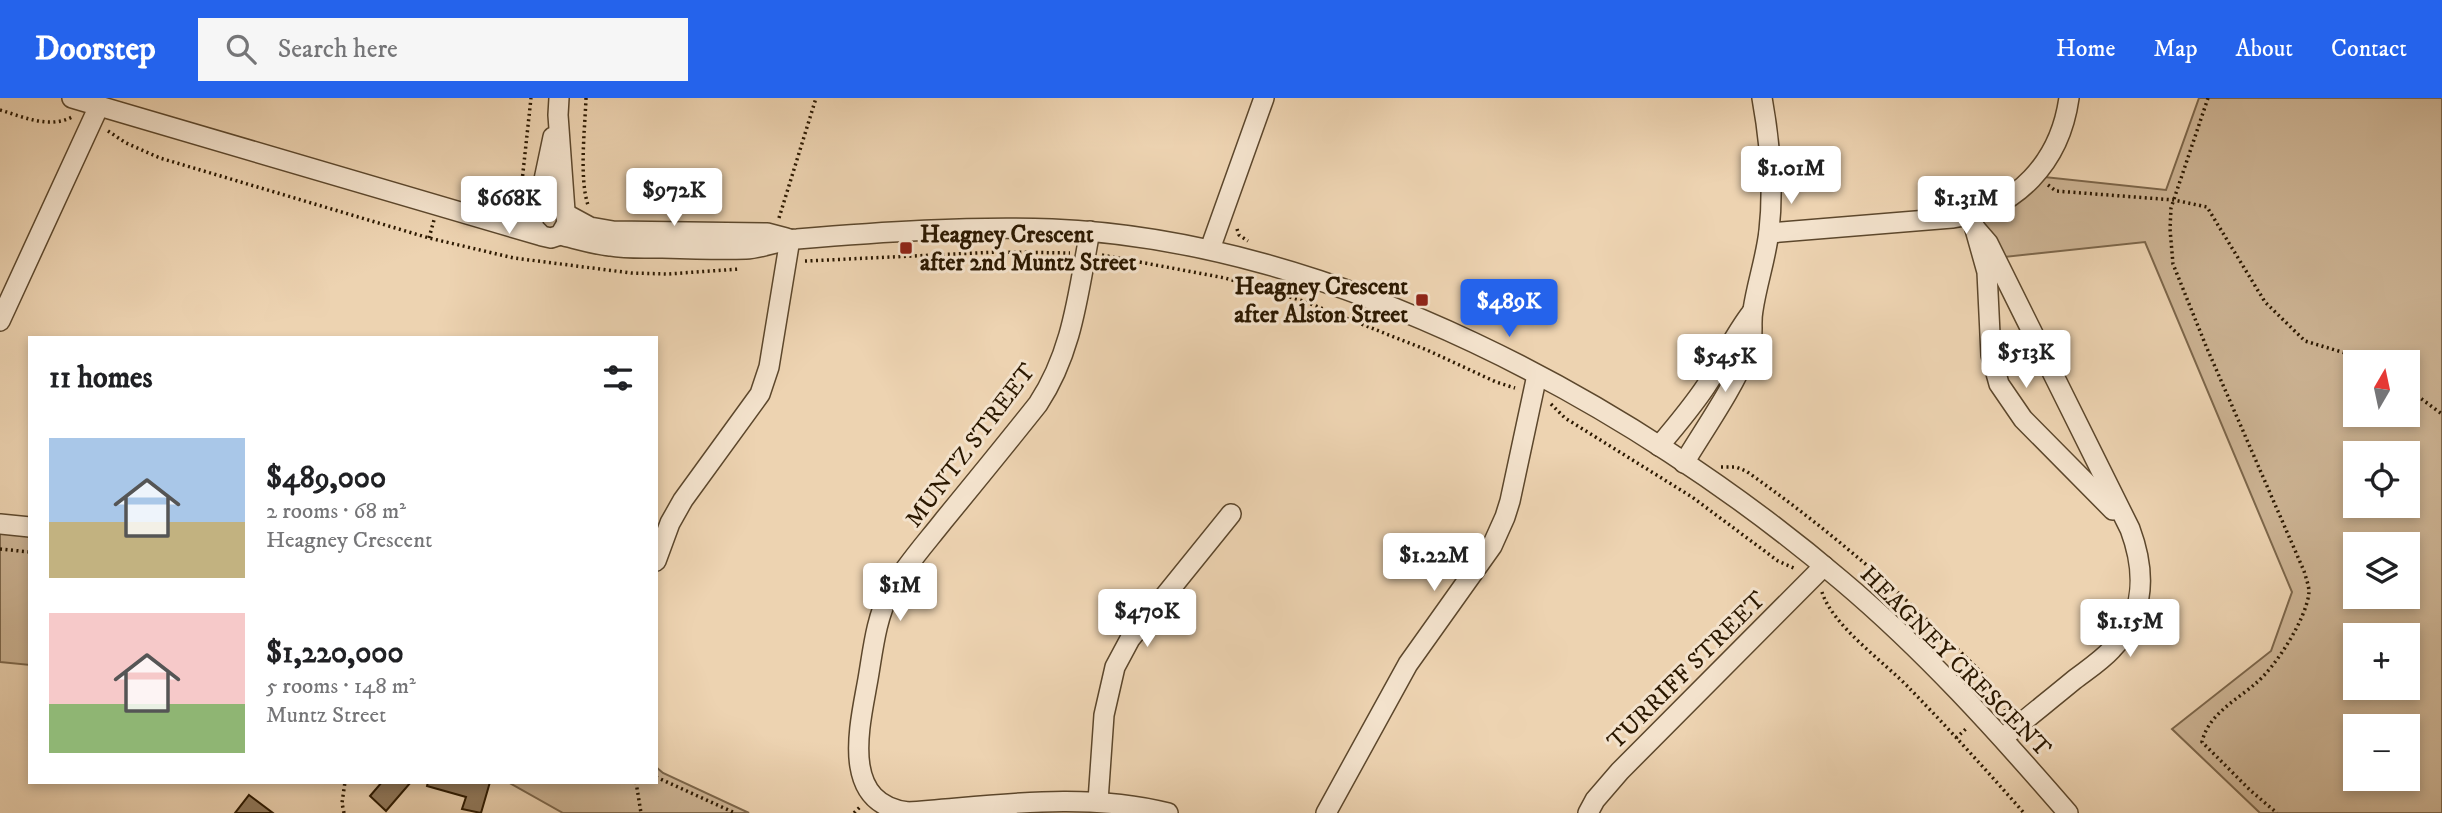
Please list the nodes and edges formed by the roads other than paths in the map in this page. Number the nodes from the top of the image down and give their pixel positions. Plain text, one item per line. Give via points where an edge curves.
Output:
1 (72, 98) edge
2 (1264, 98) edge
3 (1762, 98) edge
4 (2069, 98) edge
5 (99, 106) junction
6 (558, 106) edge
7 (537, 208) junction
8 (566, 213) junction
9 (471, 215) junction
10 (1973, 222) junction
11 (1090, 231) junction
12 (1769, 233) junction
13 (551, 235) junction
14 (612, 239) junction
15 (790, 239) junction
16 (1210, 249) junction
17 (1752, 312) junction
18 (0, 321) edge
19 (1537, 375) junction
20 (1659, 446) junction
21 (1684, 463) junction
22 (1231, 514) dead end
23 (0, 524) edge
24 (28, 527) edge
25 (2130, 529) junction
26 (658, 556) edge
27 (1824, 566) junction
28 (2010, 733) junction
29 (1098, 801) junction
30 (1168, 813) edge
31 (1326, 813) edge
32 (1588, 813) edge
33 (2068, 813) edge

1 - 5 street, HEAGNEY CRESCENT
2 - 16 street
3 - 12 street via 1772,185
4 - 10 street via 2061,131 2035,176
5 - 9 street, HEAGNEY CRESCENT
5 - 18 street
6 - 7 street
6 - 8 street
7 - 8 street via 555,204
7 - 9 street, HEAGNEY CRESCENT via 522,216
7 - 13 street via 533,227
8 - 13 street via 567,223
8 - 14 street, HEAGNEY CRESCENT
9 - 13 street, HEAGNEY CRESCENT
10 - 12 street
10 - 25 street via 1988,243
10 - 25 street via 1987,272 1991,355 1999,384 2023,419
11 - 15 street, HEAGNEY CRESCENT via 1005,228
11 - 16 street, HEAGNEY CRESCENT
11 - 29 street, MUNTZ STREET via 1065,351 1054,379 907,567 884,607 857,744 867,787 881,802 898,810
12 - 17 street
13 - 14 street, HEAGNEY CRESCENT
14 - 15 street, HEAGNEY CRESCENT via 713,242 749,249
15 - 26 street via 769,367 760,394 684,500
16 - 19 street, HEAGNEY CRESCENT via 1361,295
17 - 20 street via 1687,414
17 - 21 street via 1754,332 1748,352
19 - 20 street, HEAGNEY CRESCENT
19 - 31 street via 1510,501 1492,546 1408,664
20 - 21 street, HEAGNEY CRESCENT
21 - 27 street, HEAGNEY CRESCENT
22 - 29 street via 1130,639 1115,667 1104,715
23 - 24 street
25 - 28 street via 2139,553 2141,579 2127,629 2112,649
27 - 28 street, HEAGNEY CRESCENT
27 - 32 street, TURRIFF STREET via 1620,771
28 - 33 street, HEAGNEY CRESCENT
29 - 30 street, MUNTZ STREET

